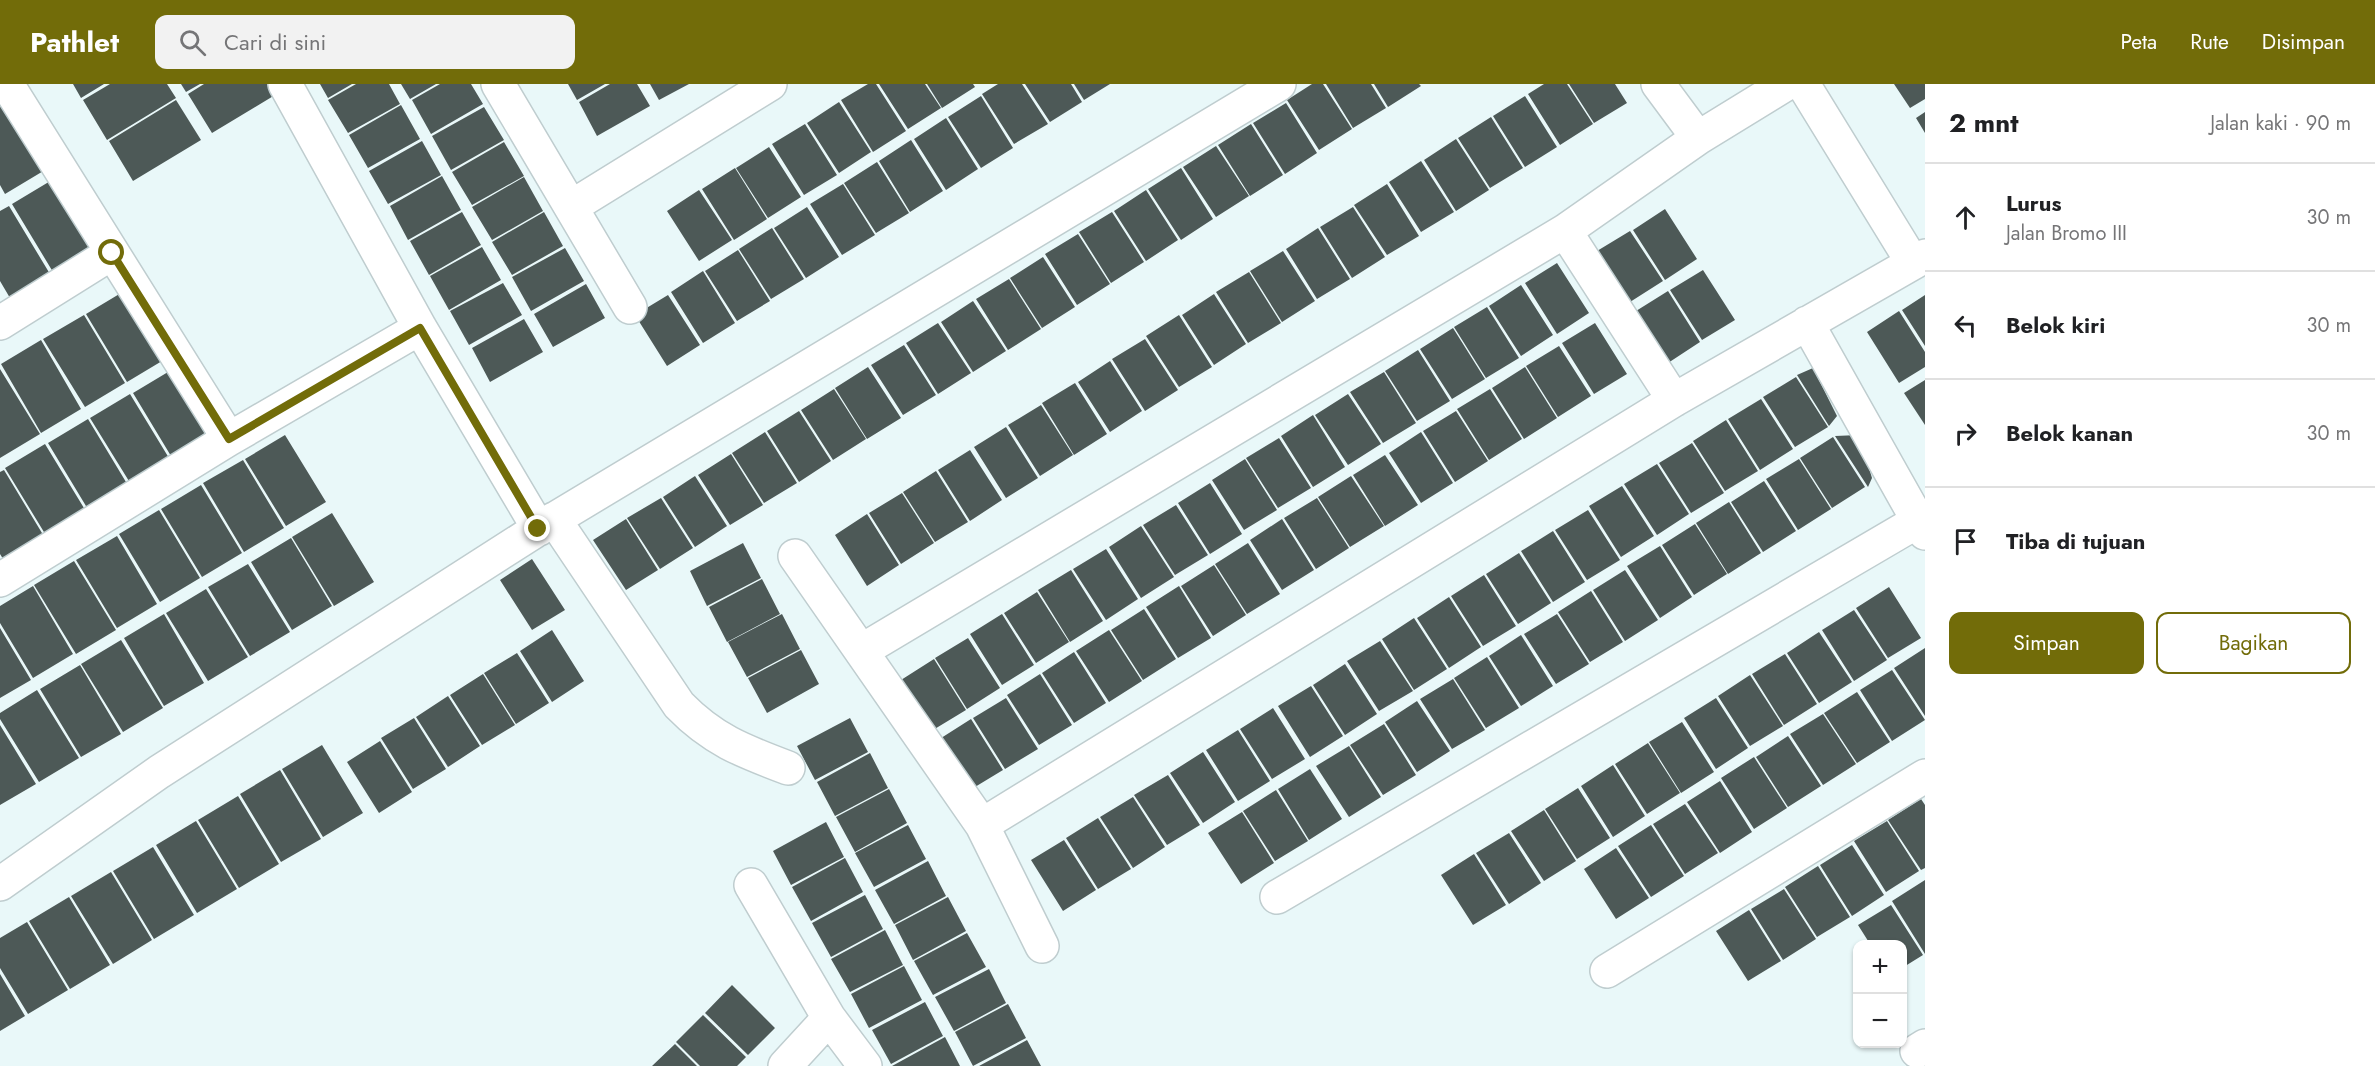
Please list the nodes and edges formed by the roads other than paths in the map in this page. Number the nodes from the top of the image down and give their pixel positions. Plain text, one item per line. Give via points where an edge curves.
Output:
1 (7, 84) edge
2 (285, 84) edge
3 (498, 84) edge
4 (769, 84) edge
5 (1279, 84) edge
6 (1658, 84) edge
7 (1786, 84) edge
8 (1803, 84) edge
9 (1698, 138) junction
10 (571, 207) junction
11 (1564, 231) junction
12 (112, 253) junction
13 (1919, 260) edge
14 (630, 308) dead end
15 (0, 323) edge
16 (1807, 323) junction
17 (420, 328) junction
18 (1674, 400) junction
19 (229, 439) junction
20 (546, 524) junction
21 (1922, 524) edge
22 (795, 556) dead end
23 (0, 580) edge
24 (862, 650) junction
25 (788, 768) dead end
26 (1925, 776) edge
27 (982, 825) junction
28 (0, 884) edge
29 (751, 885) dead end
30 (1277, 897) dead end
31 (1042, 946) dead end
32 (1607, 971) dead end
33 (829, 1018) junction
34 (785, 1066) edge
35 (865, 1066) edge

1 - 12 street
2 - 17 street
3 - 10 street
4 - 10 street
5 - 20 street
6 - 9 street
7 - 9 street
8 - 13 street
9 - 11 street
10 - 14 street
11 - 18 street
11 - 24 street
12 - 15 street
12 - 19 street
13 - 16 street
16 - 18 street
16 - 21 street
17 - 19 street
17 - 20 street
18 - 27 street
19 - 23 street
20 - 25 street via 679,705 717,738
20 - 28 street via 159,772
21 - 30 street
22 - 24 street
24 - 27 street
26 - 32 street
27 - 31 street
29 - 33 street
33 - 34 street
33 - 35 street

